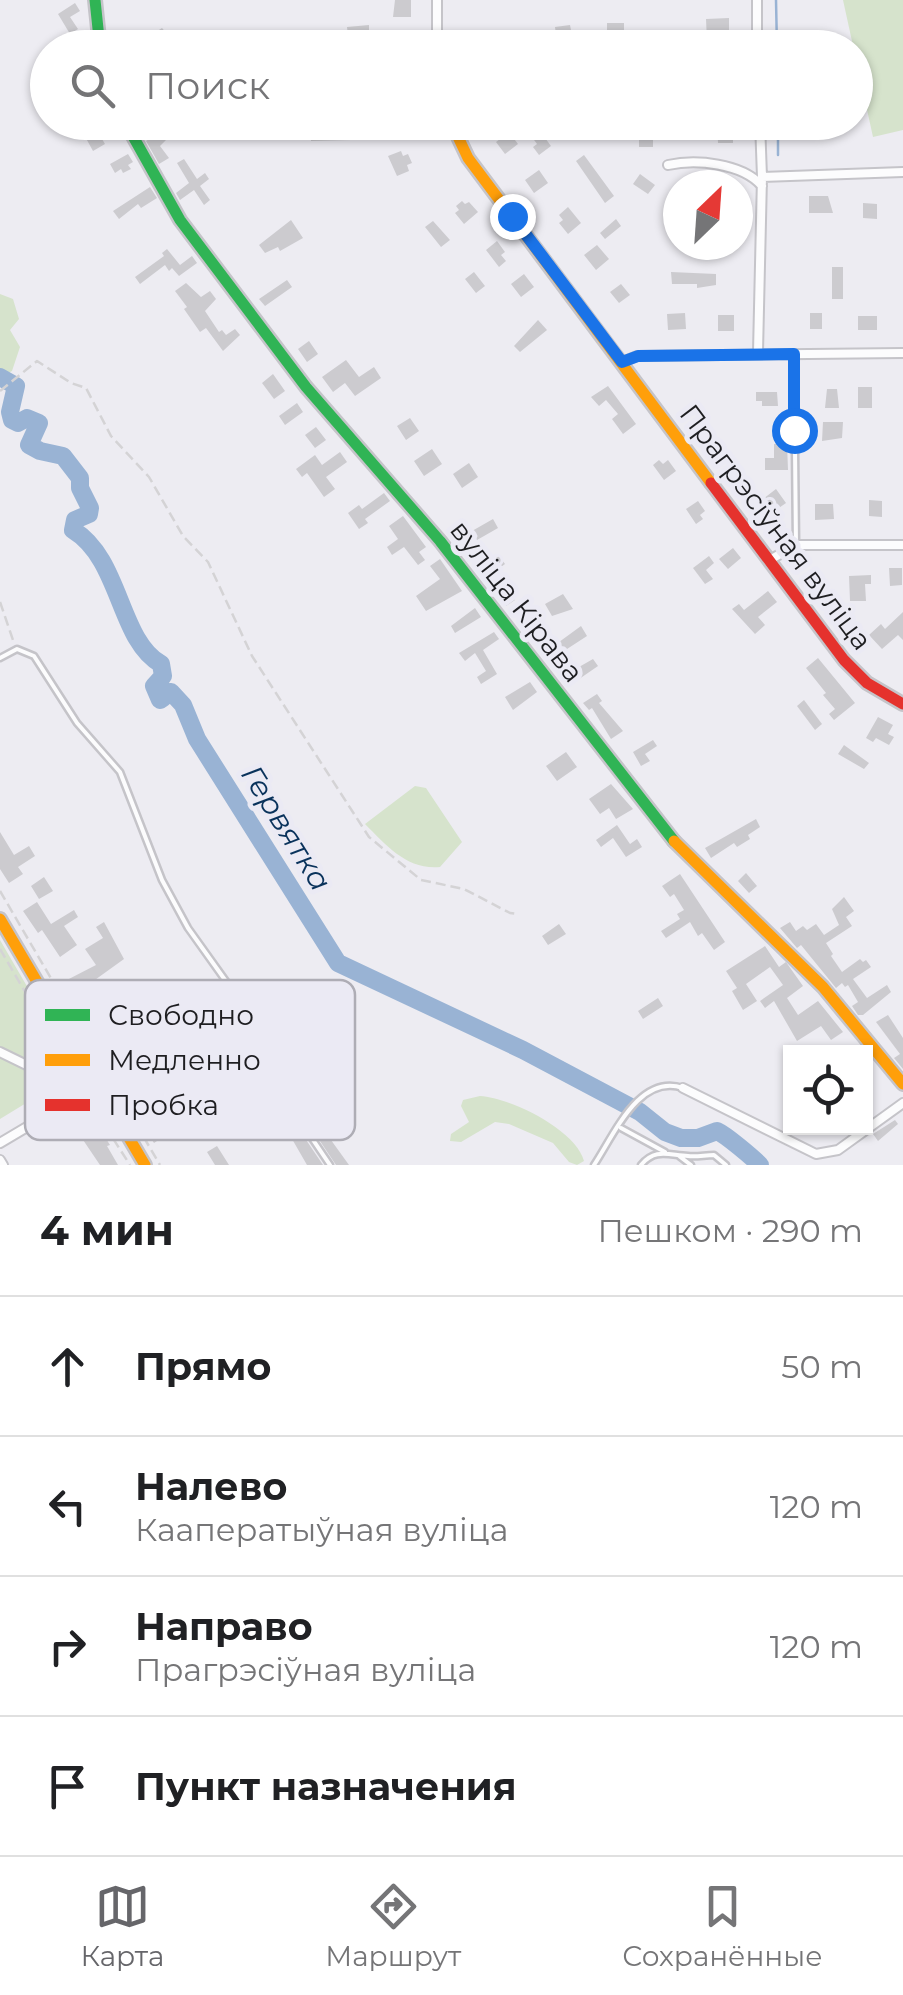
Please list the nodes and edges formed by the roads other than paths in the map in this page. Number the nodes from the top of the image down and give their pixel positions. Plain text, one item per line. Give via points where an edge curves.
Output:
1 (96, 0) edge
2 (437, 0) edge
3 (758, 0) edge
4 (96, 30) edge
5 (437, 30) edge
6 (757, 30) edge
7 (135, 140) edge
8 (460, 140) edge
9 (761, 140) edge
10 (668, 165) dead end
11 (903, 172) edge
12 (762, 182) junction
13 (758, 352) junction
14 (903, 353) edge
15 (794, 354) junction
16 (622, 362) junction
17 (903, 544) edge
18 (796, 545) junction
19 (768, 560) junction
20 (0, 658) edge
21 (903, 704) edge
22 (0, 918) edge
23 (32, 980) edge
24 (224, 980) edge
25 (0, 1052) edge
26 (25, 1063) edge
27 (902, 1082) edge
28 (682, 1088) joint
29 (903, 1103) edge
30 (619, 1127) junction
31 (25, 1128) edge
32 (126, 1140) edge
33 (313, 1140) edge
34 (0, 1143) edge
35 (666, 1152) junction
36 (677, 1155) junction
37 (718, 1156) junction
38 (144, 1165) edge
39 (330, 1165) edge
40 (594, 1165) edge
41 (641, 1165) edge
42 (691, 1165) edge
43 (714, 1165) edge
44 (726, 1165) edge

1 - 4 street
2 - 5 street
3 - 6 street
7 - 27 street, вуліца Кірава via 180,220 306,387 440,542 682,851 823,987
8 - 16 street, Прагрэсіўная вуліца
9 - 12 street
10 - 12 street via 740,170
11 - 12 street
12 - 13 street
13 - 15 street
13 - 16 street
14 - 15 street
15 - 18 lane
16 - 19 street, Прагрэсіўная вуліца
17 - 18 street
18 - 19 street
19 - 21 street, Прагрэсіўная вуліца via 855,672
20 - 24 lane via 22,650 34,656 76,723 120,772 162,880
22 - 23 street
25 - 26 street
28 - 29 street via 816,1154 838,1150
28 - 30 lane via 649,1090
30 - 35 lane
30 - 40 lane
31 - 34 street
32 - 38 street
33 - 39 lane
35 - 36 lane
35 - 41 lane
36 - 37 lane
36 - 42 lane
37 - 43 lane
37 - 44 lane

